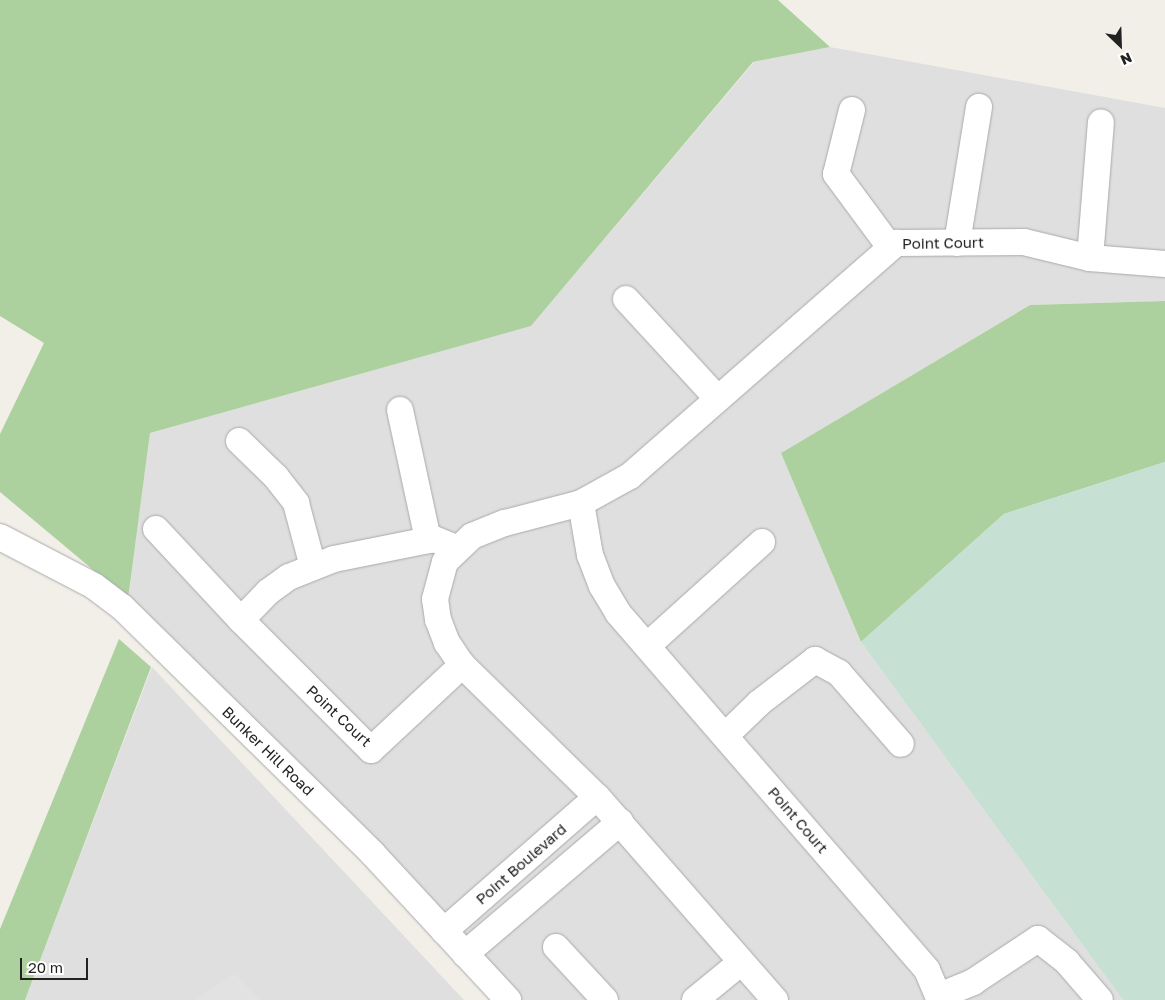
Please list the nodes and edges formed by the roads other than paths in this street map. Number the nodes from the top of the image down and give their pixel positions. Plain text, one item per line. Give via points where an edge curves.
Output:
1 (979, 107) dead end
2 (852, 110) dead end
3 (1100, 122) dead end
4 (957, 242) junction
5 (890, 247) junction
6 (1090, 258) junction
7 (1165, 264) edge
8 (626, 299) dead end
9 (717, 398) junction
10 (400, 410) dead end
11 (239, 441) dead end
12 (581, 503) junction
13 (156, 529) dead end
14 (428, 540) junction
15 (1, 541) edge
16 (762, 542) dead end
17 (456, 548) junction
18 (313, 567) junction
19 (241, 620) junction
20 (647, 646) junction
21 (462, 665) junction
22 (725, 736) junction
23 (901, 744) dead end
24 (597, 797) junction
25 (620, 822) junction
26 (444, 931) junction
27 (556, 947) dead end
28 (465, 954) junction
29 (740, 963) junction
30 (939, 998) edge
31 (508, 1000) edge
32 (605, 1000) edge
33 (695, 1000) edge
34 (776, 1000) edge
35 (1100, 1000) edge

1 - 4 street
2 - 5 street via 836,174
3 - 6 street
4 - 5 street, Point Court via 896,243
4 - 6 street, Point Court via 1024,242
5 - 9 street, Point Court
6 - 7 street, Point Court
8 - 9 street
9 - 12 street, Point Court via 630,476
10 - 14 street
11 - 18 street via 296,503
12 - 17 street, Point Court via 505,523 472,536
12 - 20 street, Point Court via 590,555 602,586 618,613
13 - 19 street, Point Court
14 - 17 street via 434,539
14 - 18 street via 334,559
15 - 26 street, Bunker Hill Road via 94,586 122,608 373,854
16 - 20 street
17 - 21 street, Point Court via 445,562 435,599 447,643
18 - 19 street via 289,577
19 - 21 street, Point Court via 371,750
20 - 22 street, Point Court
21 - 24 street, Point Court
22 - 23 street via 759,703 815,660 839,673
22 - 30 street, Point Court via 927,970
24 - 25 street, Point Court
24 - 26 street, Point Boulevard
25 - 28 street
25 - 29 street, Point Court
26 - 28 street, Bunker Hill Road
27 - 32 street
28 - 31 street, Bunker Hill Road
29 - 33 street
29 - 34 street, Point Court
30 - 35 street via 974,982 1038,939 1067,962

